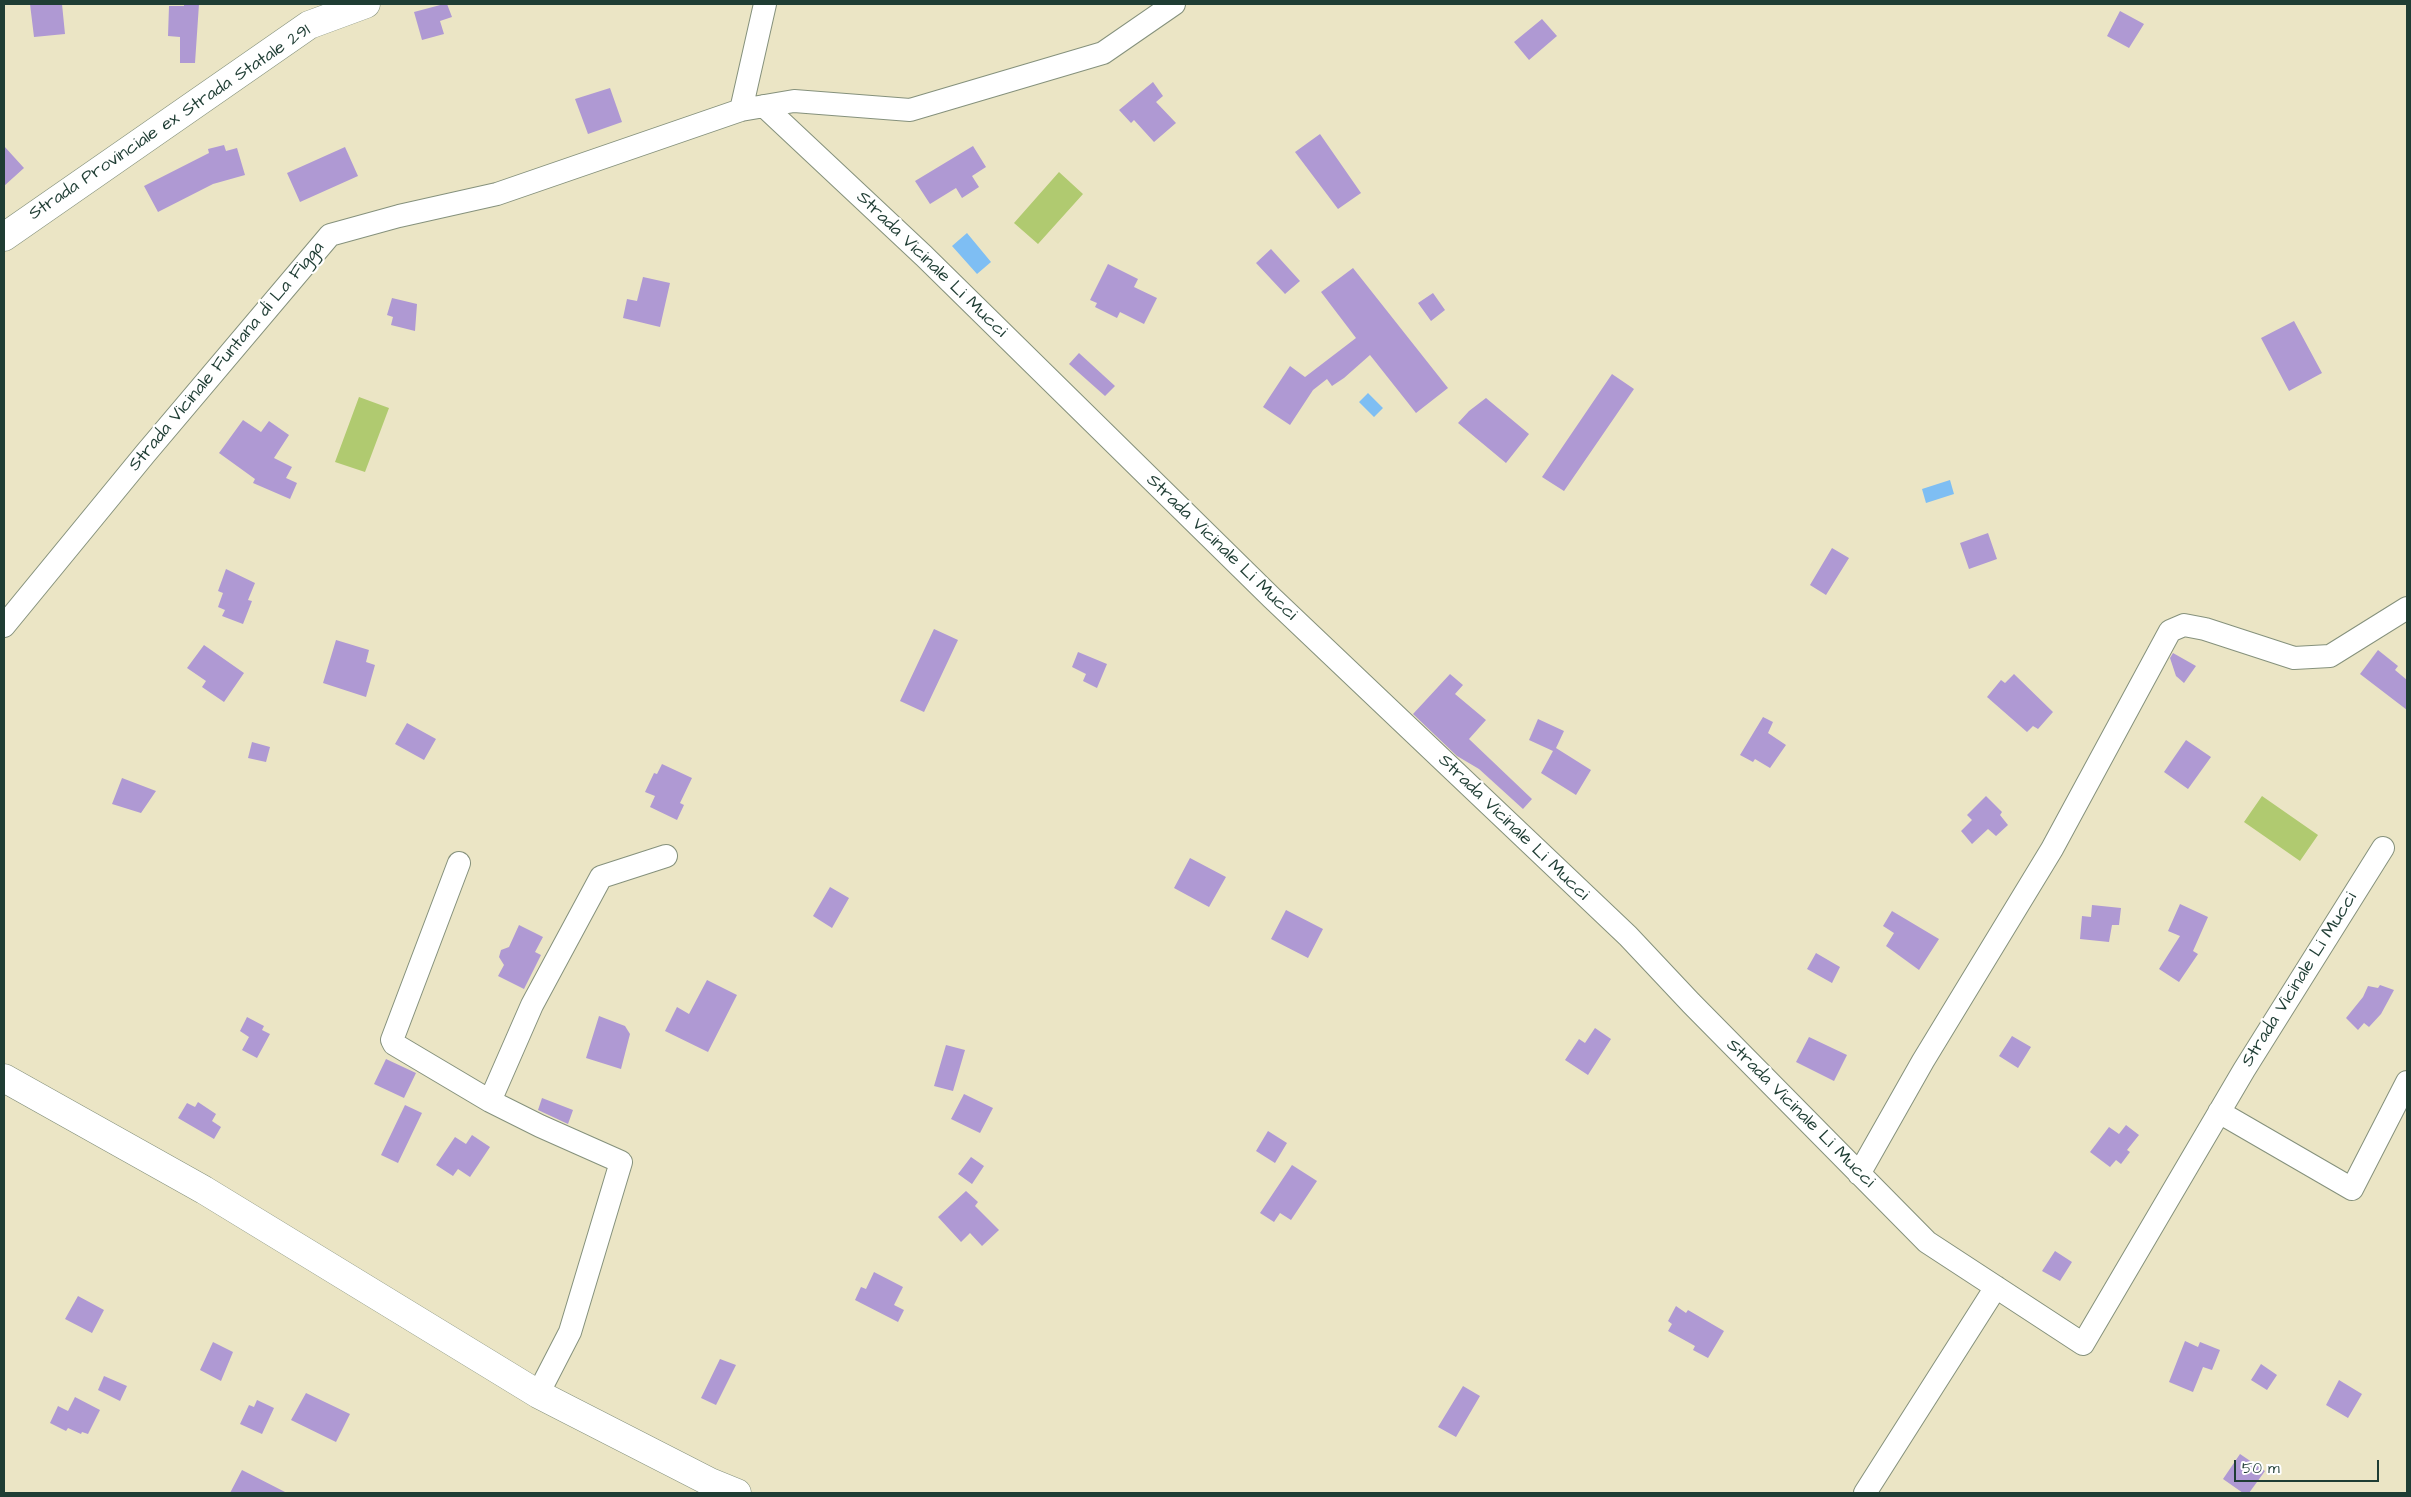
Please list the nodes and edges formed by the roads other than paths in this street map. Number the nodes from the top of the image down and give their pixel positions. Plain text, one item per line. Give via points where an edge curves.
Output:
1 (366, 4) edge
2 (765, 4) edge
3 (1174, 4) edge
4 (764, 106) junction
5 (741, 110) junction
6 (4, 237) edge
7 (2407, 608) edge
8 (4, 626) edge
9 (2383, 848) dead end
10 (666, 856) dead end
11 (459, 863) dead end
12 (4, 1078) edge
13 (2407, 1082) edge
14 (490, 1101) junction
15 (2219, 1112) junction
16 (1859, 1174) junction
17 (1996, 1287) junction
18 (538, 1394) junction
19 (737, 1493) edge
20 (1865, 1493) edge

1 - 6 street, Strada Provinciale ex Strada Statale 291 via 309,25
2 - 5 street
3 - 4 street, Strada Vicinale Funtana di La Figga via 1103,53 910,110 794,101
4 - 5 street, Strada Vicinale Funtana di La Figga
4 - 16 street, Strada Vicinale Li Mucci via 924,256 1279,605 1628,936
5 - 8 street, Strada Vicinale Funtana di La Figga via 498,194 330,235
7 - 16 street via 2330,656 2294,658 2184,625 2170,631 2052,850 1922,1061
9 - 15 street, Strada Vicinale Li Mucci
10 - 14 street via 601,877 532,1005
11 - 14 street via 392,1040 397,1047
12 - 18 street via 204,1190
13 - 15 street via 2352,1189
14 - 18 street via 621,1162 570,1332
15 - 17 street, Strada Vicinale Li Mucci via 2083,1344
16 - 17 street, Strada Vicinale Li Mucci via 1927,1242
17 - 20 street
18 - 19 street

